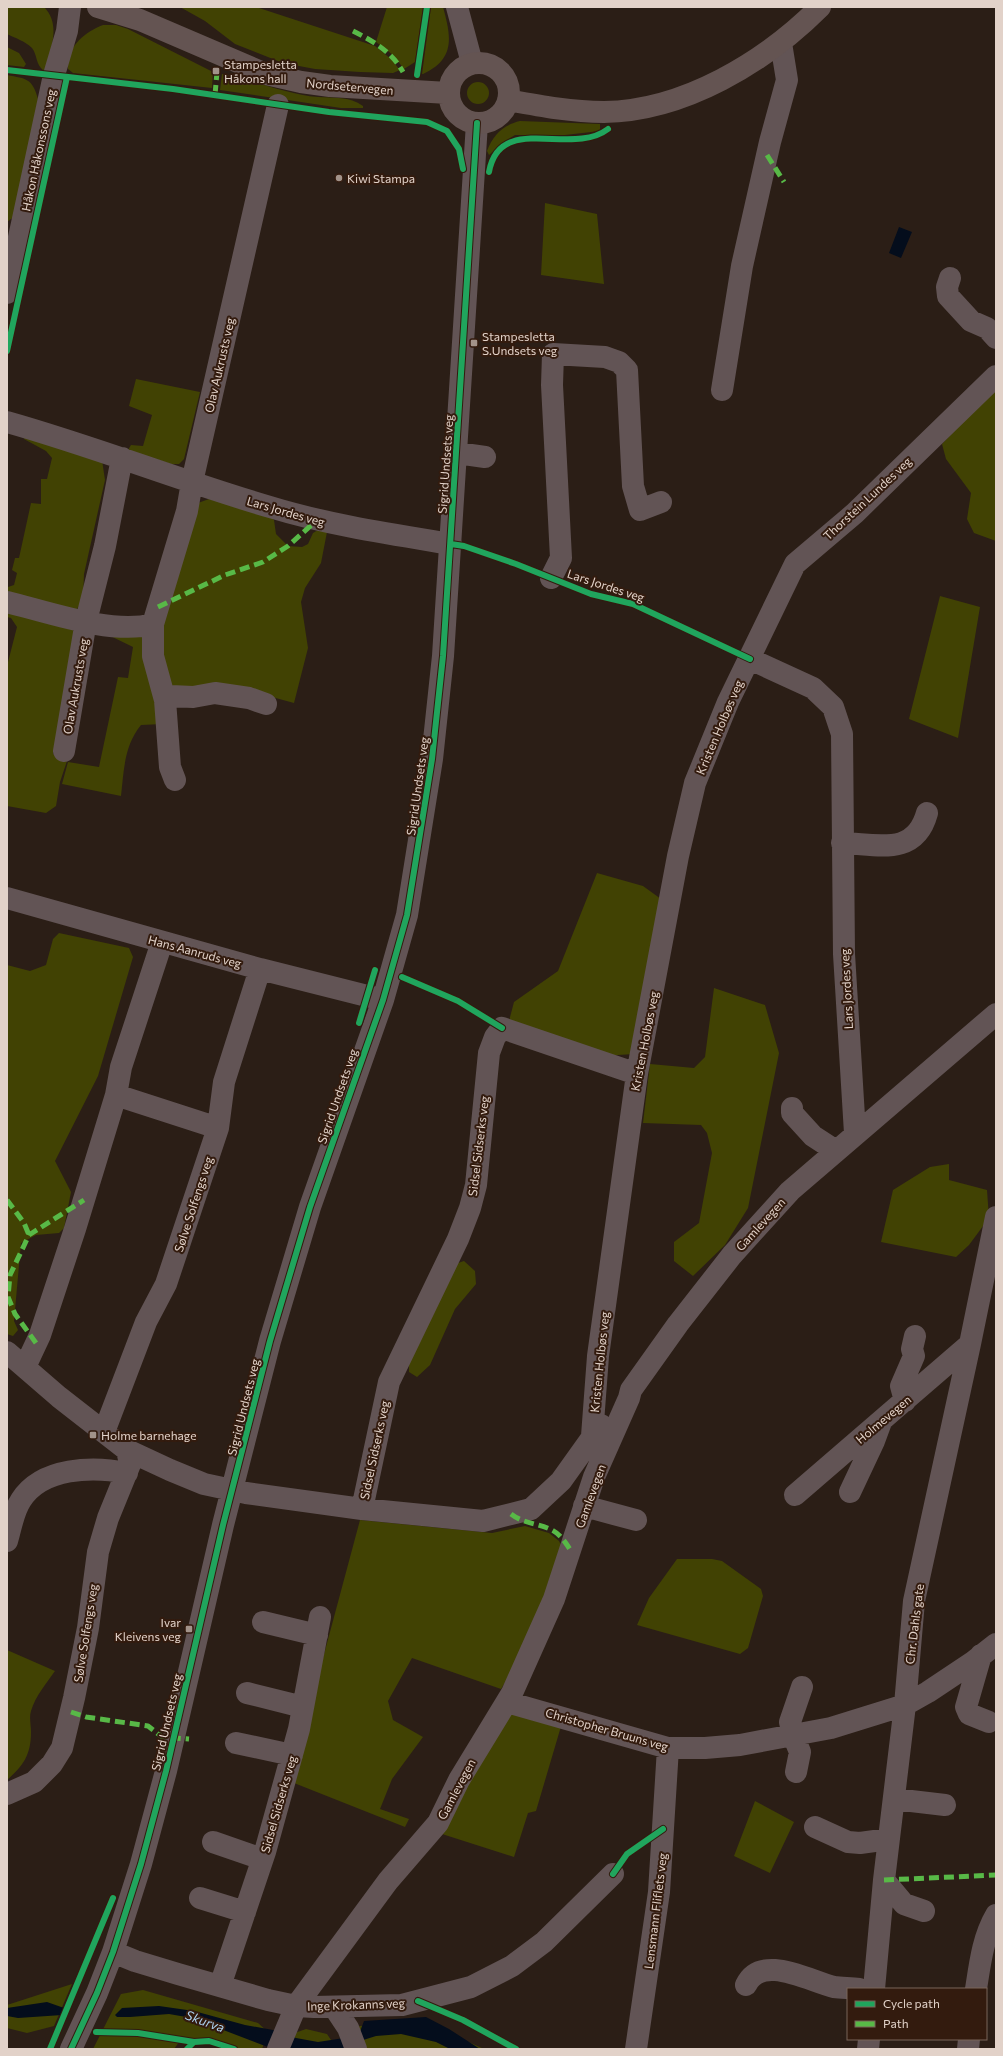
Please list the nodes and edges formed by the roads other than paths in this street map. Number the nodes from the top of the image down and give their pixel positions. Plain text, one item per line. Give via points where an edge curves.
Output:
1 (70, 7) edge
2 (98, 7) edge
3 (457, 7) edge
4 (820, 7) edge
5 (782, 43) junction
6 (472, 63) junction
7 (448, 93) junction
8 (508, 100) junction
9 (278, 105) dead end
10 (477, 123) junction
11 (12, 244) edge
12 (950, 278) dead end
13 (7, 293) edge
14 (996, 338) edge
15 (995, 376) edge
16 (722, 390) dead end
17 (7, 422) edge
18 (457, 453) junction
19 (485, 457) dead end
20 (122, 458) junction
21 (192, 482) junction
22 (661, 502) dead end
23 (451, 544) junction
24 (551, 578) dead end
25 (7, 602) edge
26 (86, 621) junction
27 (153, 624) junction
28 (750, 659) junction
29 (165, 700) junction
30 (266, 704) dead end
31 (64, 751) dead end
32 (175, 780) dead end
33 (927, 813) dead end
34 (842, 844) junction
35 (7, 898) edge
36 (162, 942) junction
37 (260, 968) junction
38 (383, 1000) junction
39 (996, 1014) edge
40 (637, 1074) junction
41 (116, 1095) junction
42 (792, 1108) dead end
43 (218, 1128) junction
44 (855, 1133) junction
45 (836, 1151) junction
46 (996, 1217) edge
47 (915, 1336) dead end
48 (970, 1344) junction
49 (13, 1359) edge
50 (631, 1390) junction
51 (905, 1400) junction
52 (881, 1421) junction
53 (104, 1432) junction
54 (592, 1436) junction
55 (127, 1450) junction
56 (127, 1473) junction
57 (234, 1491) junction
58 (850, 1492) dead end
59 (795, 1495) dead end
60 (584, 1506) junction
61 (362, 1508) junction
62 (636, 1520) dead end
63 (7, 1541) edge
64 (263, 1622) dead end
65 (989, 1650) edge
66 (802, 1686) dead end
67 (248, 1693) dead end
68 (507, 1702) junction
69 (905, 1705) junction
70 (303, 1707) junction
71 (990, 1722) dead end
72 (792, 1735) junction
73 (236, 1743) dead end
74 (668, 1748) junction
75 (292, 1755) junction
76 (796, 1772) dead end
77 (7, 1794) edge
78 (894, 1799) junction
79 (945, 1805) dead end
80 (815, 1827) dead end
81 (889, 1839) junction
82 (213, 1842) dead end
83 (262, 1859) junction
84 (613, 1874) dead end
85 (884, 1880) junction
86 (200, 1898) dead end
87 (924, 1911) dead end
88 (244, 1912) junction
89 (996, 1915) edge
90 (113, 1952) junction
91 (746, 1985) dead end
92 (220, 1986) junction
93 (847, 1988) edge
94 (874, 1988) edge
95 (976, 1988) edge
96 (296, 2006) junction
97 (334, 2007) junction
98 (282, 2039) edge
99 (71, 2049) edge
100 (356, 2049) edge
101 (636, 2049) edge

1 - 11 street, Håkon Håkonssons veg via 67,31
2 - 7 main road, Nordsetervegen via 140,20 266,74 330,86
3 - 6 street
4 - 5 main road
5 - 8 main road via 713,84 653,106 606,112 568,111
5 - 16 street via 787,80 742,266
6 - 7 main road via 454,75
6 - 8 main road via 484,63 497,68 505,78 509,90
7 - 10 main road via 452,106 460,116
8 - 10 main road via 503,111 494,119
9 - 21 street, Olav Aukrusts veg
10 - 18 street, Sigrid Undsets veg
11 - 13 street, Håkon Håkonssons veg
12 - 14 street via 948,296 972,320 987,328
15 - 28 street, Thorstein Lundes veg via 855,513 796,564
17 - 20 street, Lars Jordes veg
18 - 19 street
18 - 23 street, Sigrid Undsets veg
20 - 21 street, Lars Jordes veg
20 - 26 street, Olav Aukrusts veg
21 - 23 street, Lars Jordes veg via 332,524
21 - 27 street, Olav Aukrusts veg via 187,511
22 - 24 street via 640,510 633,486 627,370 619,362 605,357 553,354 552,384 561,558
23 - 38 street, Sigrid Undsets veg via 443,656 428,791 407,915
25 - 26 street, Olav Aukrusts veg
26 - 27 street, Olav Aukrusts veg via 139,628
26 - 31 street, Olav Aukrusts veg
27 - 29 street, Olav Aukrusts veg via 153,656
28 - 34 street, Lars Jordes veg via 813,688 832,707 842,734
28 - 40 street, Kristen Holbøs veg via 728,702 695,783 678,856
29 - 30 street via 172,696 193,697 215,693 249,698
29 - 32 street, Olav Aukrusts veg via 170,767
33 - 34 street via 924,826 916,836 904,843 892,846
34 - 44 street, Lars Jordes veg via 844,954
35 - 36 street, Hans Aanruds veg
36 - 37 street, Hans Aanruds veg
36 - 41 street via 121,1067
37 - 38 street, Hans Aanruds veg
37 - 43 street, Sølve Solfengs veg via 224,1082
38 - 57 street, Sigrid Undsets veg via 310,1207 270,1341
39 - 44 street, Gamlevegen
40 - 54 street, Kristen Holbøs veg via 598,1356
40 - 61 street, Sidsel Sidserks veg via 502,1028 495,1037 489,1053 476,1185 470,1208 458,1239 389,1382
41 - 43 street
41 - 49 street via 40,1335
42 - 45 street via 792,1113 813,1136
43 - 53 street, Sølve Solfengs veg via 166,1284 146,1322
44 - 45 street, Gamlevegen
45 - 50 street, Gamlevegen via 790,1191 732,1255
46 - 48 street, Chr. Dahls gate
47 - 51 street via 912,1349 914,1356 901,1386
48 - 51 street, Holmevegen
48 - 69 street, Chr. Dahls gate via 914,1601
49 - 53 street
50 - 54 street
50 - 60 street, Gamlevegen
51 - 52 street, Holmevegen
52 - 58 street
52 - 59 street, Holmevegen
53 - 55 street
54 - 61 street via 561,1481 531,1509 483,1521
55 - 56 street, Sølve Solfengs veg via 130,1464
55 - 57 street via 191,1478
56 - 63 street via 86,1469 64,1473 39,1484 21,1500
56 - 77 street, Sølve Solfengs veg via 108,1518 98,1552 88,1628 62,1748 52,1764 34,1782
57 - 61 street
57 - 90 street, Sigrid Undsets veg via 223,1525 166,1771 141,1864
60 - 62 street
60 - 68 street, Gamlevegen via 554,1599
64 - 70 street, Sidsel Sidserks veg via 318,1626
65 - 69 street, Christopher Bruuns veg
65 - 71 street via 966,1708 970,1714
66 - 72 street via 790,1722
67 - 70 street
68 - 74 street, Christopher Bruuns veg
68 - 96 street, Gamlevegen via 459,1780 438,1823 388,1881
69 - 72 street, Christopher Bruuns veg via 831,1728
69 - 78 street, Chr. Dahls gate
70 - 75 street, Sidsel Sidserks veg
72 - 74 street, Christopher Bruuns veg via 740,1745
72 - 76 street via 800,1752
73 - 75 street
74 - 101 street, Lensmann Fliflets veg via 659,1892
75 - 83 street, Sidsel Sidserks veg
78 - 79 street
78 - 81 street, Chr. Dahls gate
80 - 81 street via 848,1842
81 - 85 street, Chr. Dahls gate
82 - 83 street
83 - 88 street, Sidsel Sidserks veg
84 - 97 street, Inge Krokanns veg via 544,1942 512,1966 471,1987 402,2004
85 - 87 street via 904,1904
85 - 94 street, Chr. Dahls gate
86 - 88 street
88 - 92 street, Sidsel Sidserks veg
89 - 95 street via 989,1927 981,1956
90 - 92 street, Inge Krokanns veg
90 - 99 street, Sigrid Undsets veg
91 - 93 street via 750,1977 763,1969 785,1971 835,1987
92 - 96 street, Inge Krokanns veg
96 - 97 street, Inge Krokanns veg
96 - 98 street, Gamlevegen
97 - 100 street via 348,2028

